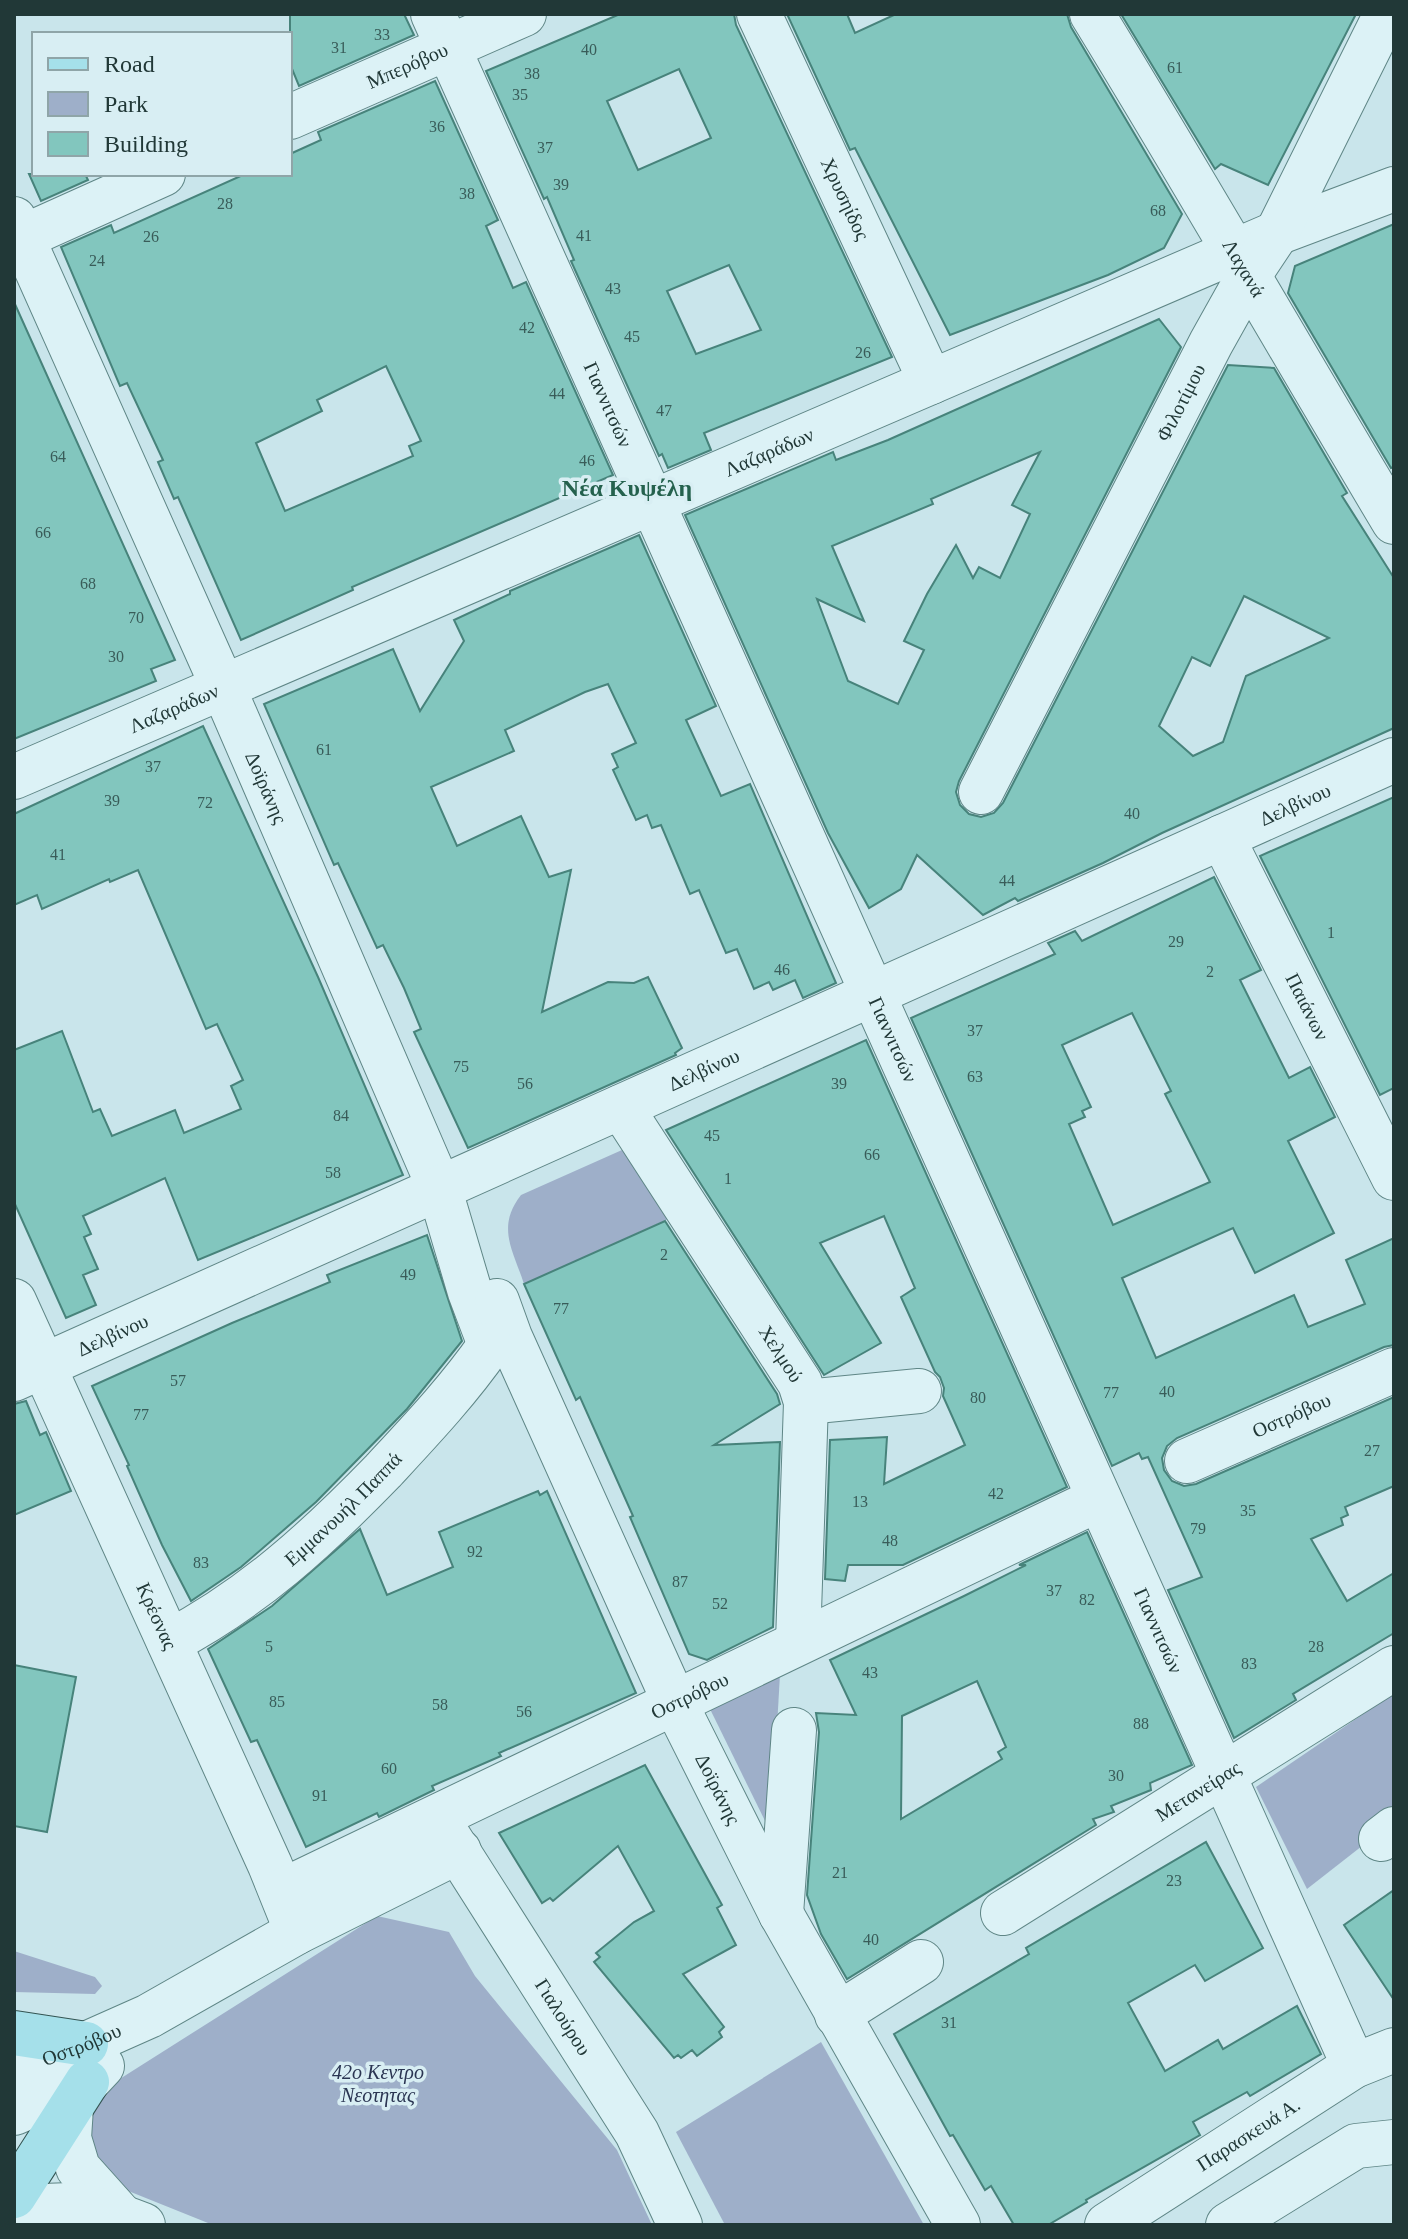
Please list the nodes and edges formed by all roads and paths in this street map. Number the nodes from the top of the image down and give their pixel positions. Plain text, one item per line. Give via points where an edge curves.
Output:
1 (524, 14) edge
2 (759, 14) edge
3 (1092, 14) edge
4 (1386, 14) edge
5 (441, 31) edge
6 (292, 116) edge
7 (158, 176) edge
8 (1394, 189) edge
9 (17, 232) edge
10 (1277, 233) junction
11 (1242, 263) junction
12 (931, 382) junction
13 (652, 502) junction
14 (1394, 522) edge
15 (223, 687) junction
16 (1394, 760) edge
17 (14, 777) edge
18 (981, 792) dead end
19 (1222, 837) junction
20 (872, 993) junction
21 (621, 1107) junction
22 (1394, 1178) edge
23 (452, 1181) junction
24 (14, 1301) edge
25 (500, 1341) junction
26 (1394, 1370) edge
27 (29, 1372) edge
28 (919, 1391) dead end
29 (806, 1402) junction
30 (1187, 1461) dead end
31 (1099, 1499) junction
32 (169, 1642) junction
33 (798, 1642) junction
34 (1394, 1668) edge
35 (674, 1701) junction
36 (794, 1730) dead end
37 (1224, 1777) junction
38 (447, 1833) junction
39 (282, 1891) junction
40 (1003, 1913) dead end
41 (781, 1914) junction
42 (297, 1932) junction
43 (921, 1962) dead end
44 (837, 2015) junction
45 (14, 2033) edge
46 (1394, 2050) edge
47 (1354, 2066) junction
48 (14, 2070) edge
49 (81, 2078) junction
50 (14, 2113) edge
51 (1375, 2144) edge
52 (14, 2196) edge
53 (14, 2214) edge
54 (132, 2221) edge
55 (680, 2225) edge
56 (958, 2225) edge
57 (1107, 2225) edge
58 (1228, 2225) edge

1 - 5 street, Μπερόβου
2 - 12 street, Χρυσηίδος
3 - 11 street, Λαχανά
4 - 10 street
5 - 6 street, Μπερόβου
5 - 13 street, Γιαννιτσών
7 - 9 street
8 - 10 street, Λαζαράδων
9 - 15 street, Δοϊράνης
10 - 11 street, Λαζαράδων
11 - 12 street, Λαζαράδων
11 - 14 street, Λαχανά
11 - 18 street, Φιλοτίμου via 1211,343
12 - 13 street, Λαζαράδων
13 - 15 street, Λαζαράδων
13 - 20 street, Γιαννιτσών
15 - 17 street, Λαζαράδων
15 - 23 street, Δοϊράνης
16 - 19 street, Δελβίνου
19 - 20 street, Δελβίνου
19 - 22 street, Παιάνων
20 - 21 street, Δελβίνου
20 - 31 street, Γιαννιτσών
21 - 23 street, Δελβίνου
21 - 29 street, Χελμού via 800,1383
23 - 25 street, Δοϊράνης via 470,1292
23 - 27 street, Δελβίνου
24 - 27 street, Κρέσνας
25 - 32 street, Εμμανουήλ Παππά via 302,1552 206,1622
25 - 35 street, Δοϊράνης
26 - 30 street, Οστρόβου
27 - 32 street, Κρέσνας
28 - 29 street
29 - 33 street, Χελμού
31 - 33 street, Οστρόβου
31 - 37 street, Γιαννιτσών
32 - 39 street, Κρέσνας
33 - 35 street, Οστρόβου
34 - 37 street, Μετανείρας
35 - 38 street, Οστρόβου
35 - 41 street, Δοϊράνης
36 - 41 street
37 - 40 street, Μετανείρας
37 - 47 street, Γιαννιτσών
38 - 39 street, Οστρόβου
38 - 42 street, Οστρόβου
38 - 55 street, Γιαλούρου via 637,2133
39 - 42 street, Κρέσνας
41 - 44 street, Δοϊράνης
42 - 49 street, Οστρόβου via 149,2016
43 - 44 street
44 - 56 street, Δοϊράνης
45 - 49 main road
46 - 47 street, Παρασκευά Α.
47 - 57 street, Παρασκευά Α.
48 - 49 street, Οστρόβου
49 - 50 street, Οστρόβου
49 - 52 main road
49 - 54 street via 69,2138 78,2168
51 - 58 street
53 - 54 street via 60,2204 87,2205

